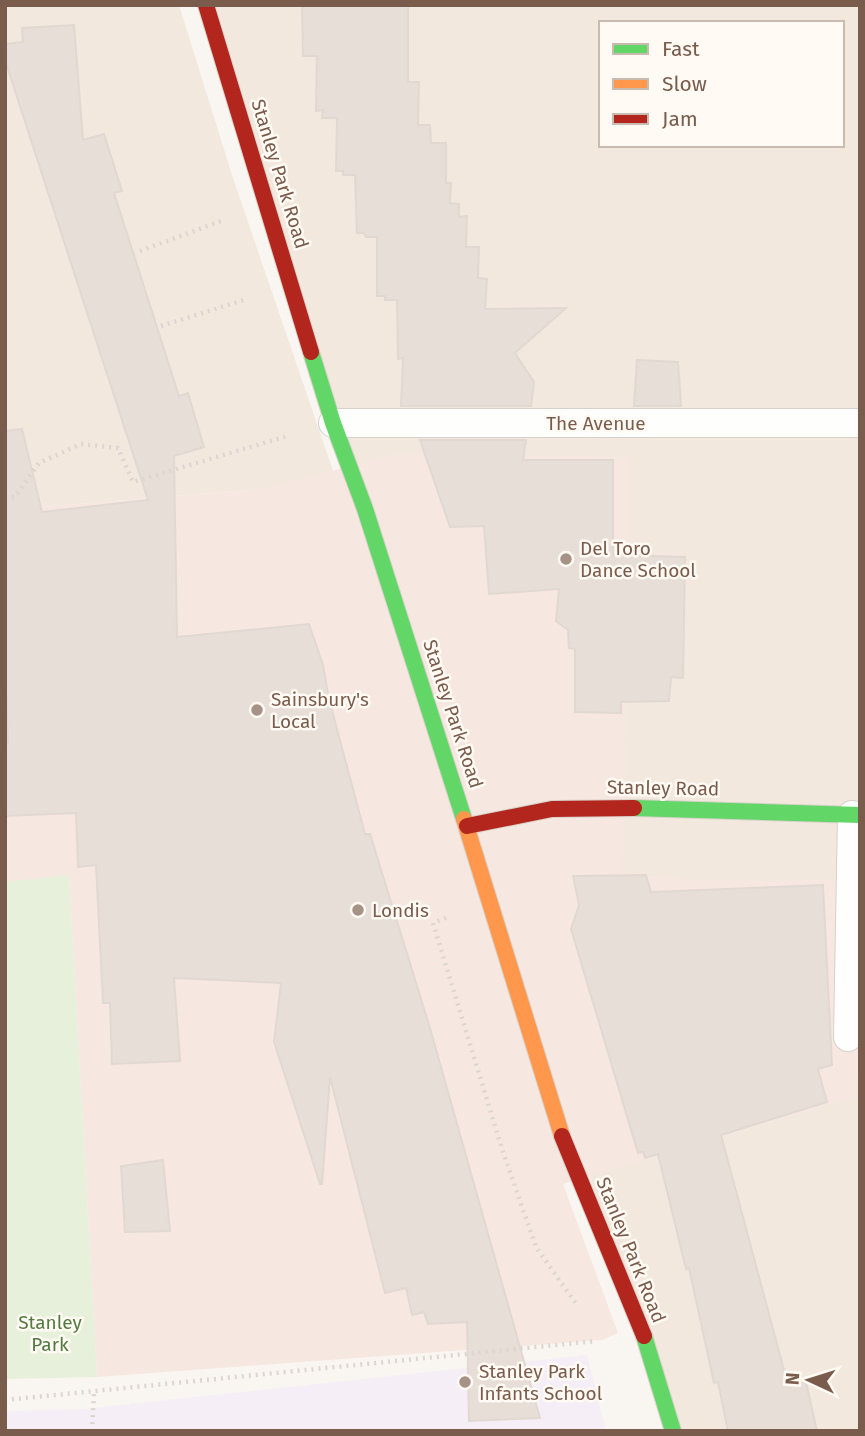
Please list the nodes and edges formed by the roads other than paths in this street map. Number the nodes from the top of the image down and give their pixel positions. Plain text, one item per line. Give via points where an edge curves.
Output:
1 (206, 5) edge
2 (333, 423) junction
3 (860, 423) edge
4 (856, 815) edge
5 (467, 826) junction
6 (848, 1037) dead end
7 (673, 1431) edge

1 - 2 street, Stanley Park Road
2 - 3 lane, The Avenue
2 - 5 street, Stanley Park Road
4 - 5 street, Stanley Road via 552,809
4 - 6 lane
5 - 7 street, Stanley Park Road via 563,1138 643,1332

